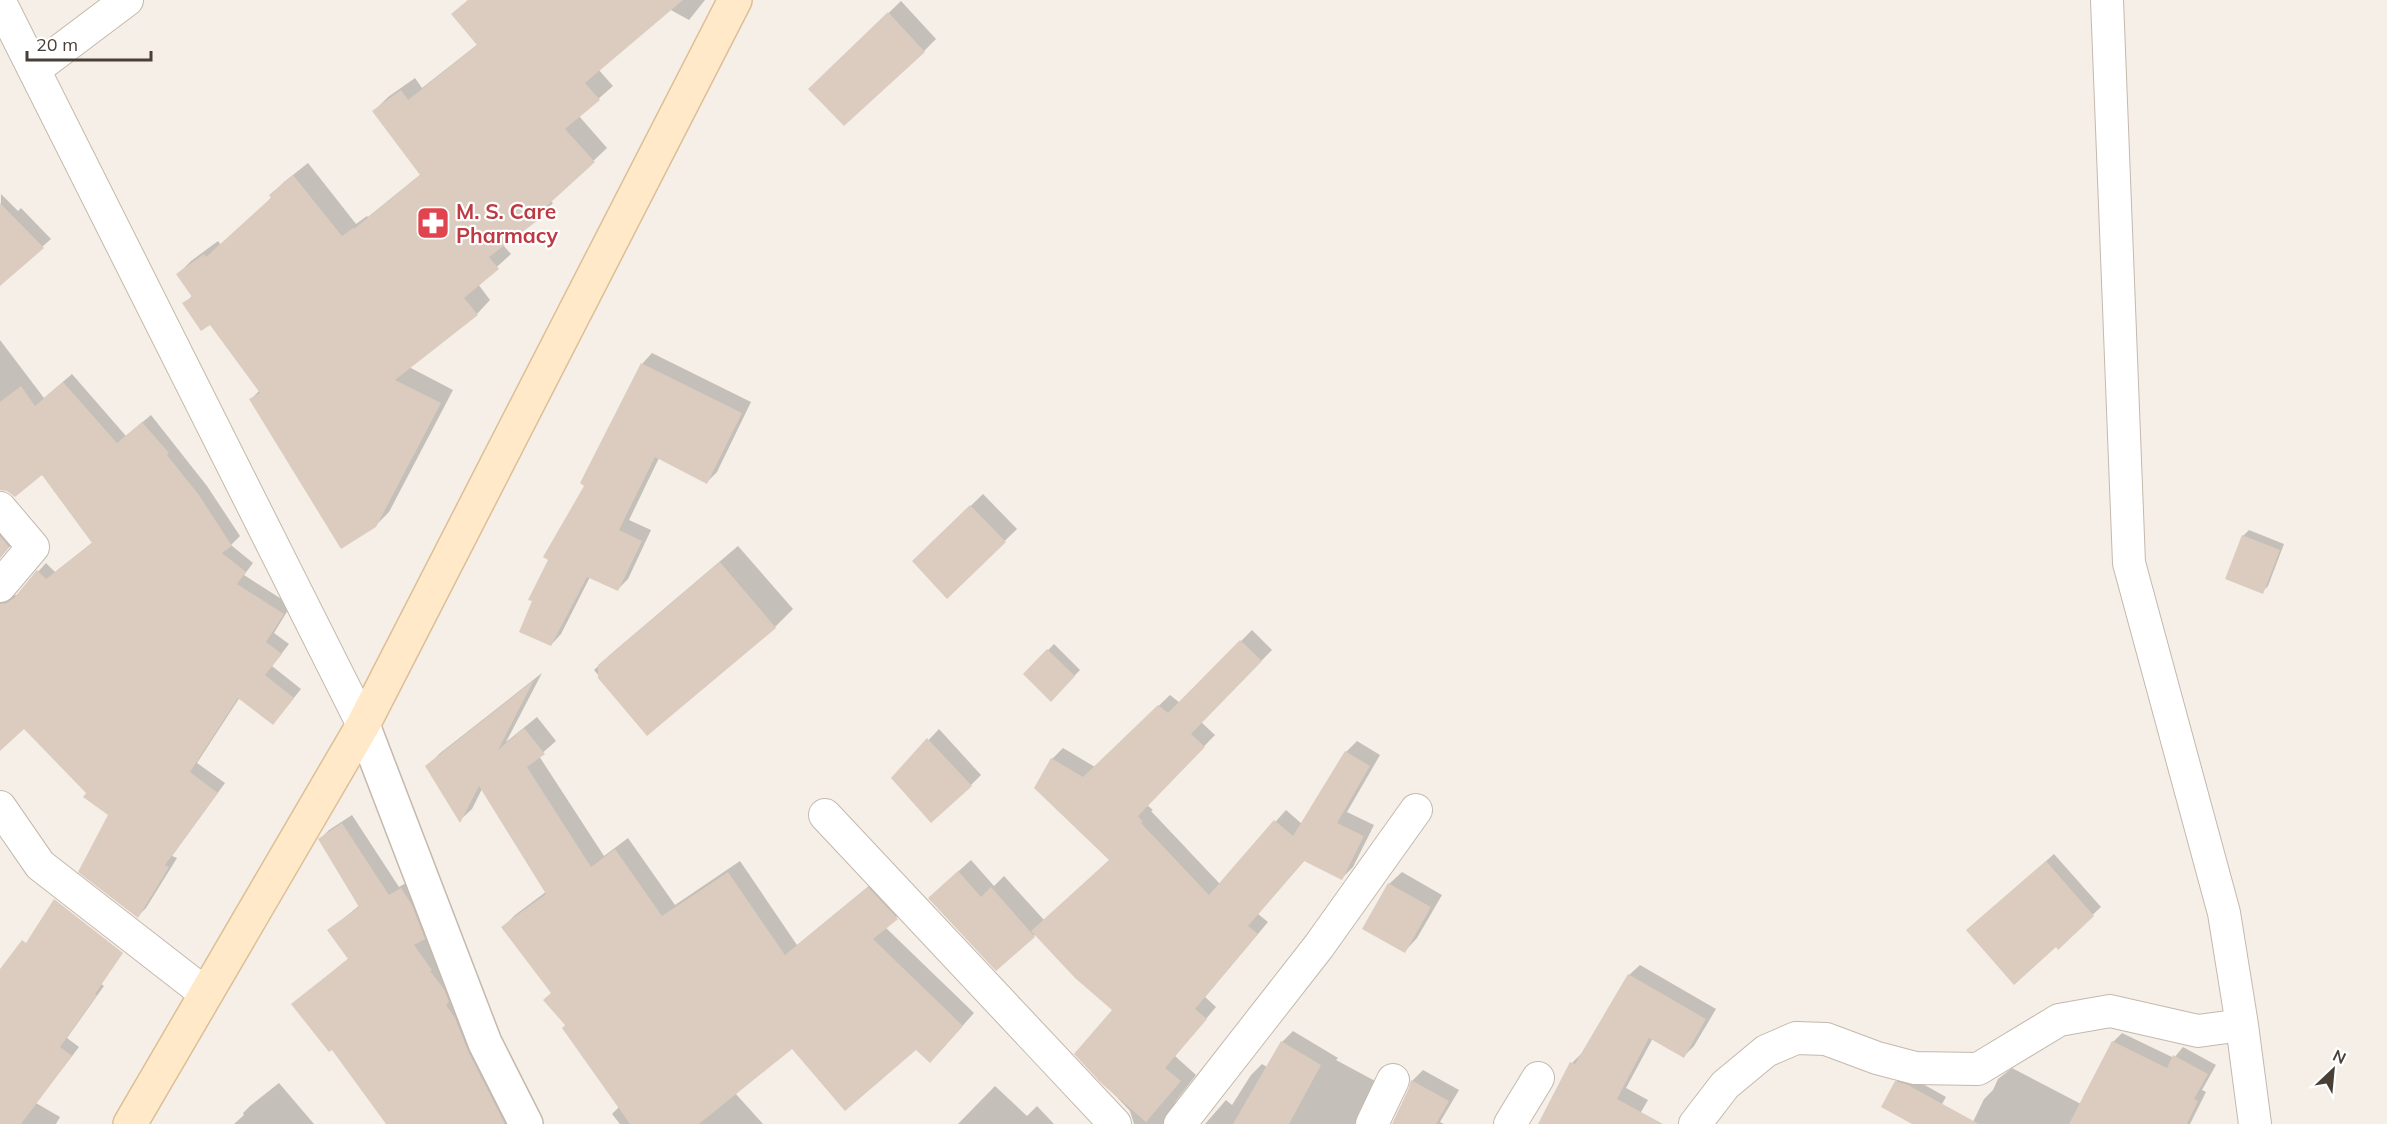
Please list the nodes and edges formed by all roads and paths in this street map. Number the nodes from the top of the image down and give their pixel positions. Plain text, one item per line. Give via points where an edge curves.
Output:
1 (127, 0) edge
2 (735, 0) edge
3 (2107, 0) edge
4 (0, 2) edge
5 (34, 70) junction
6 (0, 508) edge
7 (0, 586) edge
8 (363, 725) junction
9 (0, 807) edge
10 (1416, 810) dead end
11 (825, 815) dead end
12 (206, 994) junction
13 (2242, 1024) junction
14 (1538, 1078) dead end
15 (1393, 1080) dead end
16 (1706, 1120) edge
17 (130, 1124) edge
18 (526, 1124) edge
19 (1115, 1124) edge
20 (1180, 1124) edge
21 (1372, 1124) edge
22 (1510, 1124) edge
23 (2255, 1124) edge

1 - 5 street
2 - 8 main road
3 - 13 street via 2129,563 2224,913
4 - 5 street
5 - 8 street
6 - 7 street via 33,548
8 - 12 main road
8 - 18 street via 485,1043
9 - 12 street via 40,865
10 - 20 street via 1319,946
11 - 19 street
12 - 17 main road
13 - 16 street via 2198,1031 2110,1011 2059,1020 1978,1069 1915,1068 1826,1039 1796,1038 1766,1051 1725,1085
13 - 23 street
14 - 22 street
15 - 21 street

